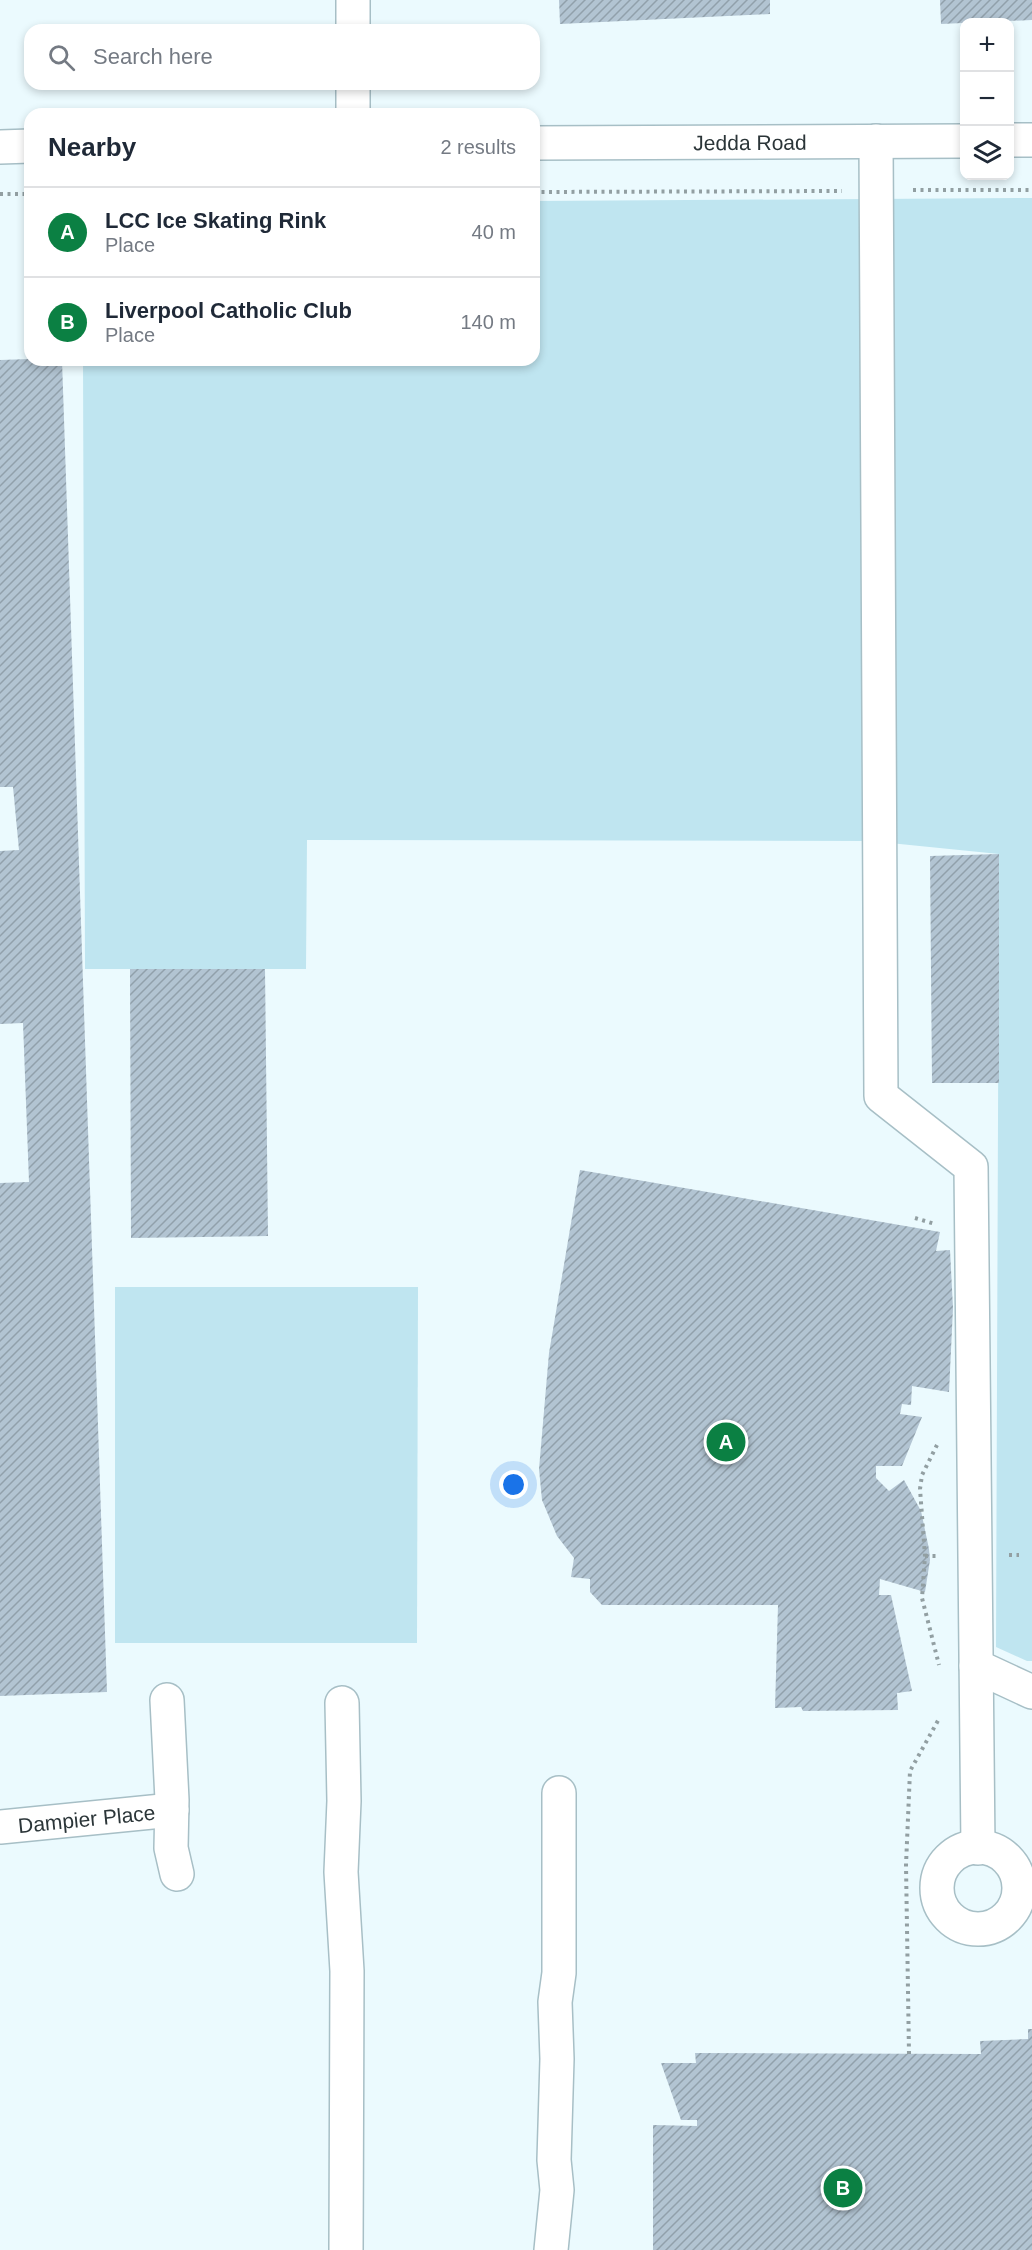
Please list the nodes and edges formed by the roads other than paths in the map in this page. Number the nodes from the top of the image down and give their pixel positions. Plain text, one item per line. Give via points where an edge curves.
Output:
1 (353, 0) edge
2 (353, 24) edge
3 (353, 90) edge
4 (353, 108) edge
5 (1014, 140) edge
6 (1032, 140) edge
7 (876, 141) junction
8 (960, 141) edge
9 (540, 143) edge
10 (24, 146) edge
11 (0, 147) edge
12 (976, 1666) junction
13 (1032, 1692) edge
14 (167, 1700) dead end
15 (342, 1703) dead end
16 (559, 1793) dead end
17 (172, 1810) junction
18 (0, 1827) edge
19 (978, 1848) dead end
20 (177, 1874) dead end
21 (346, 2250) edge
22 (551, 2250) edge

1 - 2 street
3 - 4 street
5 - 6 street
7 - 8 street, Jedda Road
7 - 9 street, Jedda Road
7 - 12 street via 880,1096 971,1167
10 - 11 street
12 - 13 street
12 - 19 street
14 - 17 street
15 - 21 street via 341,1872 347,1971
16 - 22 street via 556,2190
17 - 18 street, Dampier Place
17 - 20 street via 171,1848

